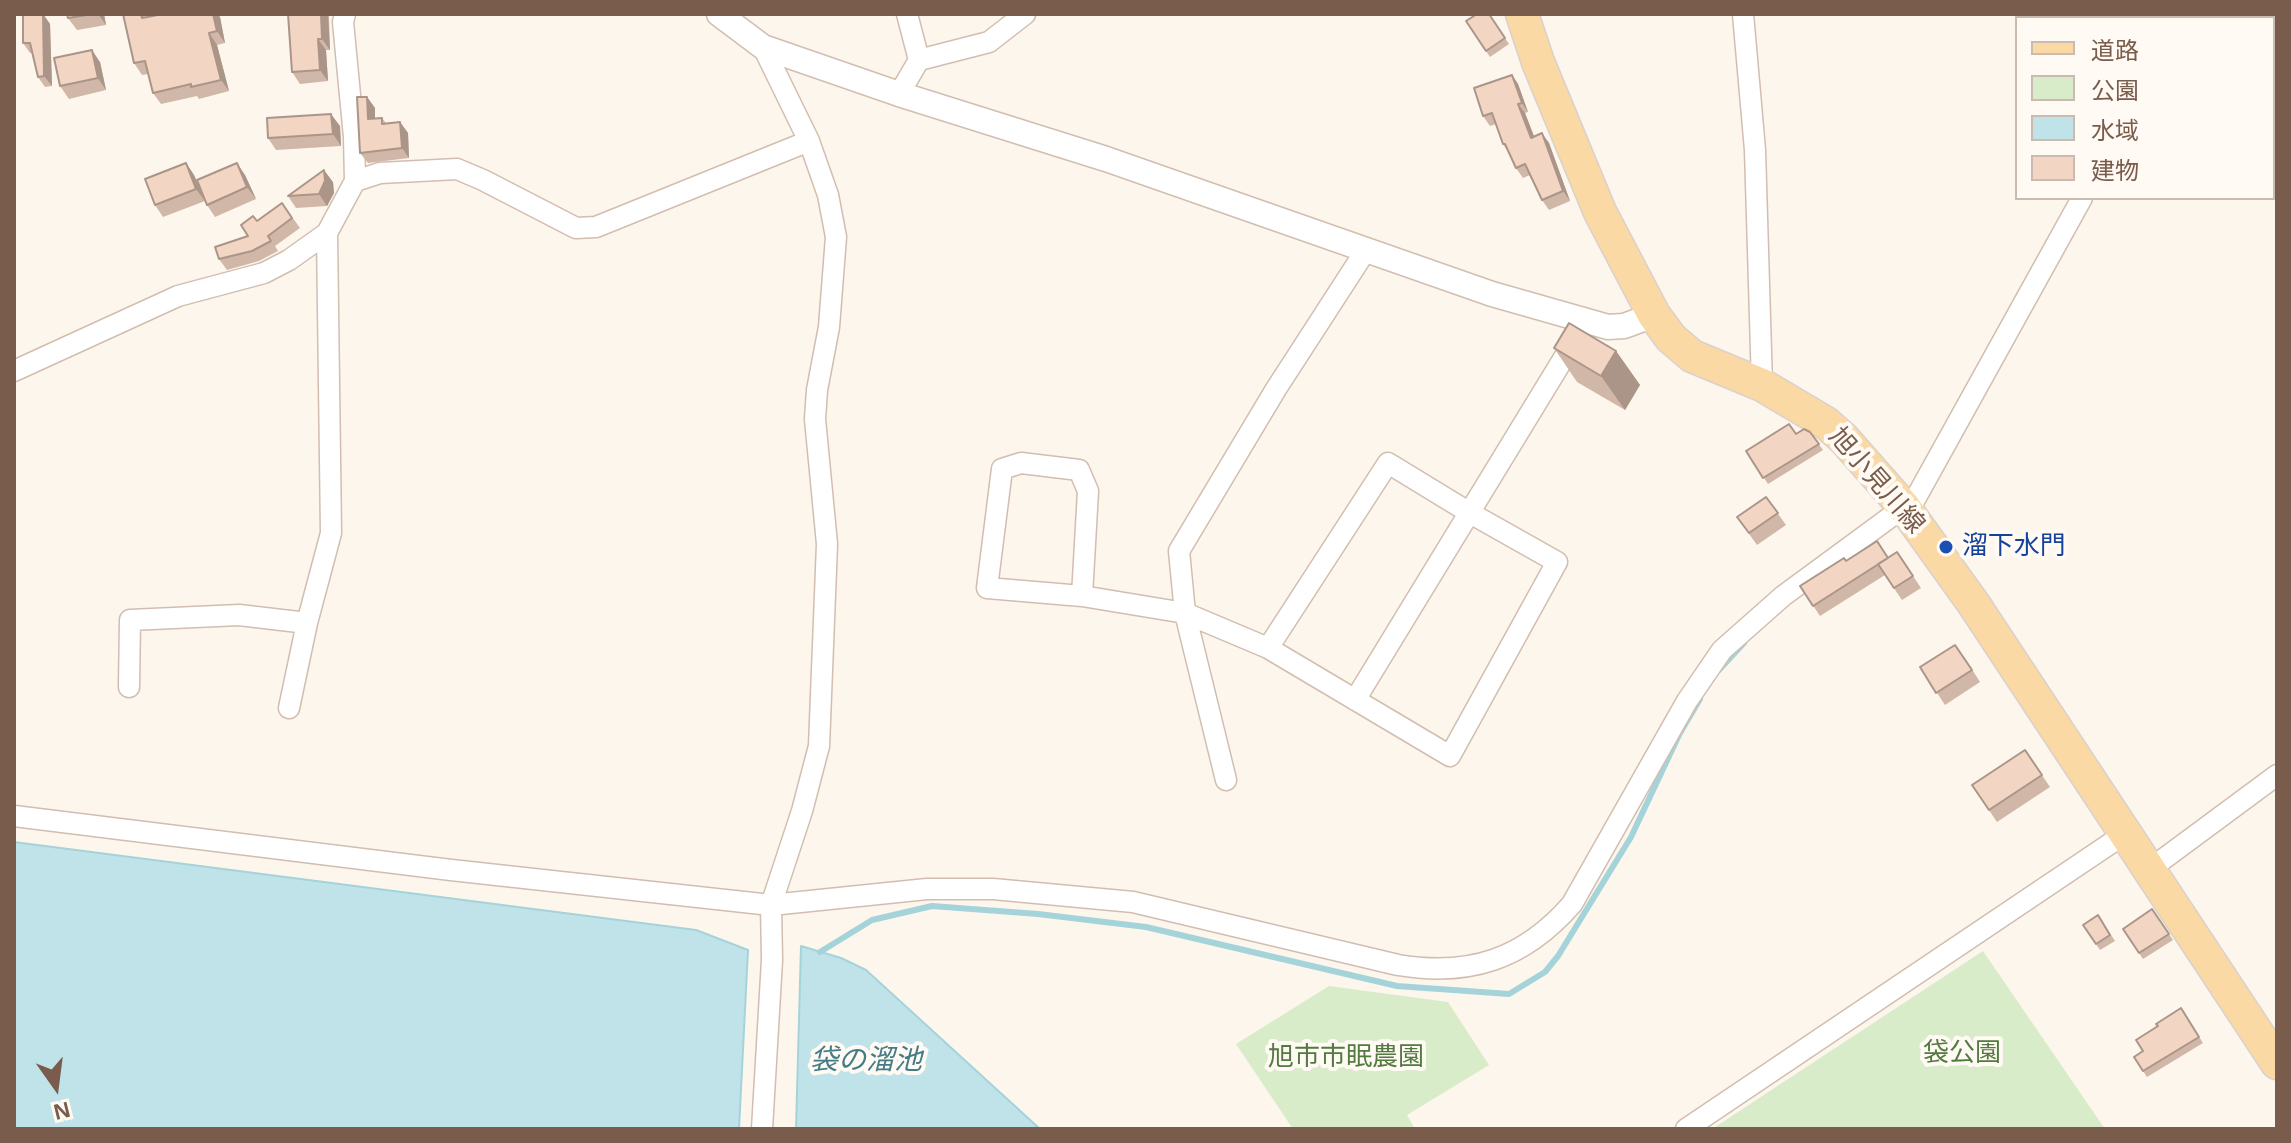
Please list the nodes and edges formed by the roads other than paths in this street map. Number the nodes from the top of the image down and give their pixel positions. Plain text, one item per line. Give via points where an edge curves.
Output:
1 (345, 14) edge
2 (719, 14) edge
3 (907, 14) edge
4 (1025, 14) edge
5 (1522, 14) edge
6 (1743, 14) edge
7 (763, 47) junction
8 (919, 60) junction
9 (899, 94) junction
10 (809, 141) junction
11 (355, 181) junction
12 (2081, 200) edge
13 (327, 233) junction
14 (1366, 250) junction
15 (1654, 315) junction
16 (1587, 320) junction
17 (14, 371) edge
18 (1762, 385) junction
19 (1906, 509) junction
20 (1470, 513) junction
21 (1082, 596) junction
22 (1185, 613) junction
23 (307, 623) junction
24 (1268, 648) junction
25 (129, 687) dead end
26 (1355, 700) junction
27 (289, 708) dead end
28 (2277, 775) edge
29 (1226, 780) dead end
30 (14, 816) edge
31 (2126, 833) junction
32 (2150, 869) junction
33 (771, 905) junction
34 (2277, 1063) edge
35 (762, 1129) edge
36 (1686, 1129) edge

1 - 11 street
2 - 7 street
3 - 8 street
4 - 8 street via 989,42
5 - 15 main road, 旭小見川線 via 1600,212
6 - 18 street via 1755,150
7 - 9 street
7 - 10 street
8 - 9 street
9 - 14 street
10 - 11 street via 596,227 576,228 457,169 380,173
10 - 33 street via 836,237 815,419 827,544 822,705 819,746
11 - 13 street
12 - 19 street
13 - 17 street via 264,273 178,296
13 - 23 street via 331,533
14 - 16 street
14 - 22 street via 1179,551
15 - 16 street via 1624,326
15 - 18 main road, 旭小見川線 via 1692,356
16 - 20 street
18 - 19 main road, 旭小見川線 via 1826,423
19 - 31 main road, 旭小見川線
19 - 33 street via 1783,596 1722,650 1687,701 1572,904 1550,929 1505,956 1428,970 1133,902 993,889 927,889
20 - 24 street via 1388,463
20 - 26 street
20 - 26 street via 1557,562 1450,756
21 - 21 street via 1088,491 1079,470 1021,463 1002,469 987,588
21 - 22 street
22 - 24 street
22 - 29 street
23 - 25 street via 239,615 130,620
23 - 27 street
24 - 26 street
28 - 32 street
30 - 33 street
31 - 32 main road, 旭小見川線
31 - 36 street
32 - 34 main road, 旭小見川線
33 - 35 street

